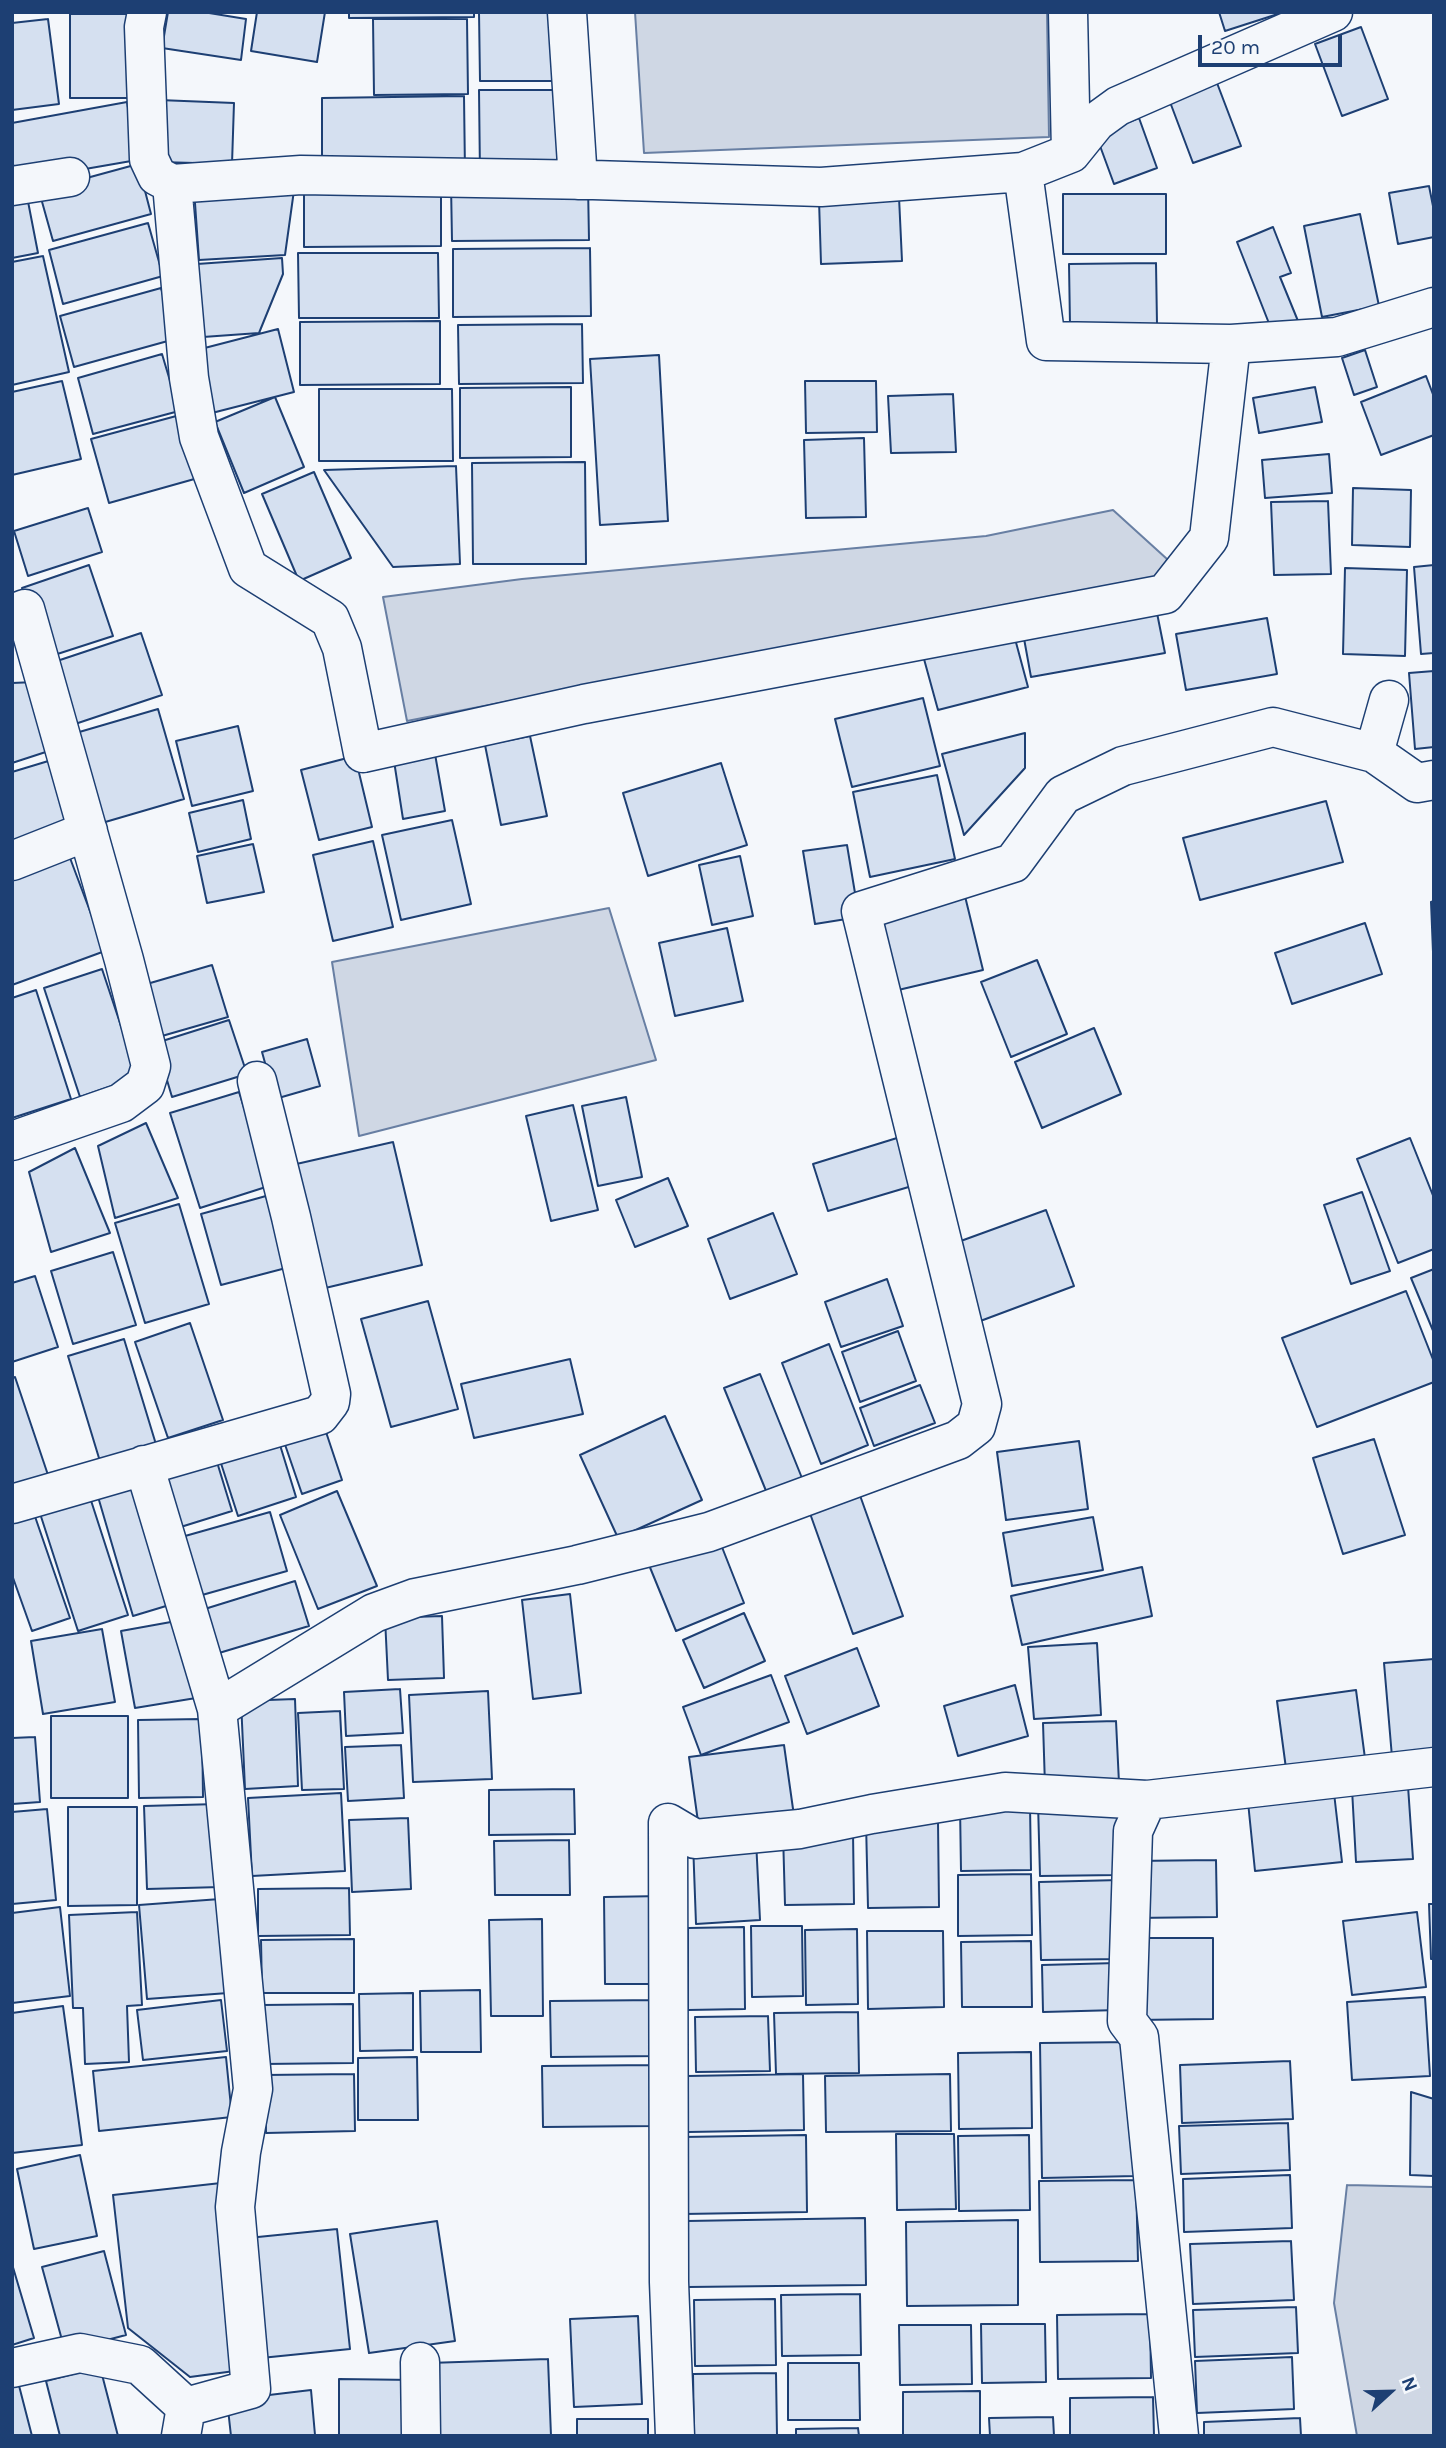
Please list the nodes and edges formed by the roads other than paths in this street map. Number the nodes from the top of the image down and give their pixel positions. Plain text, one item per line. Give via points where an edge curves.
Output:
1 (148, 12) edge
2 (567, 12) edge
3 (1068, 12) edge
4 (1333, 12) edge
5 (1072, 153) junction
6 (1023, 172) junction
7 (70, 177) dead end
8 (578, 180) junction
9 (172, 184) junction
10 (12, 186) edge
11 (1434, 307) edge
12 (1231, 344) junction
13 (12, 614) edge
14 (1389, 700) dead end
15 (1374, 753) junction
16 (1434, 780) edge
17 (88, 831) junction
18 (12, 861) edge
19 (257, 1081) dead end
20 (12, 1141) edge
21 (144, 1465) junction
22 (12, 1504) edge
23 (217, 1709) junction
24 (1434, 1767) edge
25 (1147, 1800) junction
26 (420, 2362) dead end
27 (12, 2368) edge
28 (184, 2421) edge
29 (421, 2436) edge
30 (676, 2436) edge
31 (1179, 2436) edge

1 - 9 street via 144,27 149,159 157,176
2 - 8 street
3 - 5 street
4 - 5 street via 1118,106 1096,122
5 - 6 street
6 - 8 street via 821,187
6 - 12 street via 1046,341
7 - 10 street
8 - 9 street via 301,175
9 - 12 street via 188,378 199,437 248,568 330,619 342,648 363,753 584,704 1165,594 1209,538
11 - 12 street via 1337,337
13 - 17 street via 25,609
14 - 15 street
15 - 16 street via 1417,783
15 - 23 street via 1273,726 1123,766 1063,795 1013,863 861,911 982,1404 976,1426 958,1440 709,1532 415,1598 384,1609
17 - 18 street
17 - 20 street via 151,1066 145,1085 121,1103
19 - 21 street via 330,1402 320,1415
21 - 22 street
21 - 23 street
23 - 28 street via 254,2089 240,2152 235,2207 251,2389
24 - 25 street
25 - 30 street via 1005,1792 800,1829 695,1839 668,1823 669,2282
25 - 31 street via 1133,1831 1127,2021 1139,2038
26 - 29 street
27 - 28 street via 80,2353 140,2365

